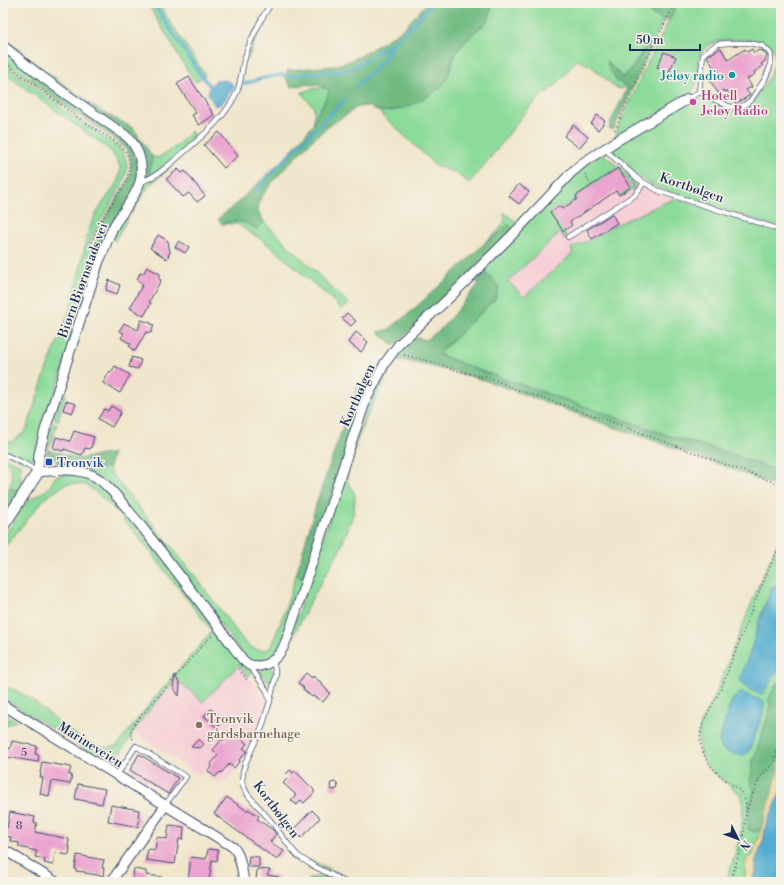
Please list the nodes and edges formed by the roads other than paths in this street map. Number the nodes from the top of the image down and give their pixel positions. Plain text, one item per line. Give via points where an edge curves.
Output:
1 (271, 3) edge
2 (3, 46) edge
3 (699, 92) junction
4 (688, 99) joint
5 (609, 146) junction
6 (140, 182) junction
7 (644, 183) junction
8 (781, 230) edge
9 (568, 237) dead end
10 (3, 454) edge
11 (38, 472) junction
12 (3, 526) edge
13 (273, 660) junction
14 (249, 665) junction
15 (270, 701) junction
16 (3, 705) edge
17 (117, 775) junction
18 (165, 806) junction
19 (3, 849) edge
20 (56, 882) edge
21 (111, 882) edge
22 (244, 882) edge
23 (345, 882) edge

1 - 6 lane via 250,44 236,93 226,111 209,130 169,165 149,180
2 - 6 street, Biørn Biørnstads vei via 46,80 125,135 138,153 141,164
3 - 3 lane via 728,106 743,106 751,100 765,79 770,67 770,53 764,46 748,43 718,44 707,50 704,55
3 - 4 lane
4 - 5 street, Kortbølgen
5 - 7 lane, Kortbølgen via 610,155
5 - 13 street, Kortbølgen via 579,166 448,299 399,344 385,363 366,400 288,636 283,648
6 - 11 street, Biørn Biørnstads vei via 114,226 99,261 47,424 39,454
7 - 8 lane, Kortbølgen via 673,196
7 - 9 lane via 635,194
10 - 11 lane
11 - 12 street
11 - 14 street via 71,469 86,473 104,483
13 - 14 street via 260,666
13 - 15 lane, Kortbølgen via 276,675
14 - 15 lane via 267,691
15 - 23 lane, Kortbølgen via 262,727 245,764 243,786 298,856
16 - 17 street, Marineveien
17 - 18 street, Marineveien
17 - 18 lane via 136,746 186,777
18 - 21 street
18 - 22 street, Marineveien via 233,847 238,855
19 - 20 street

